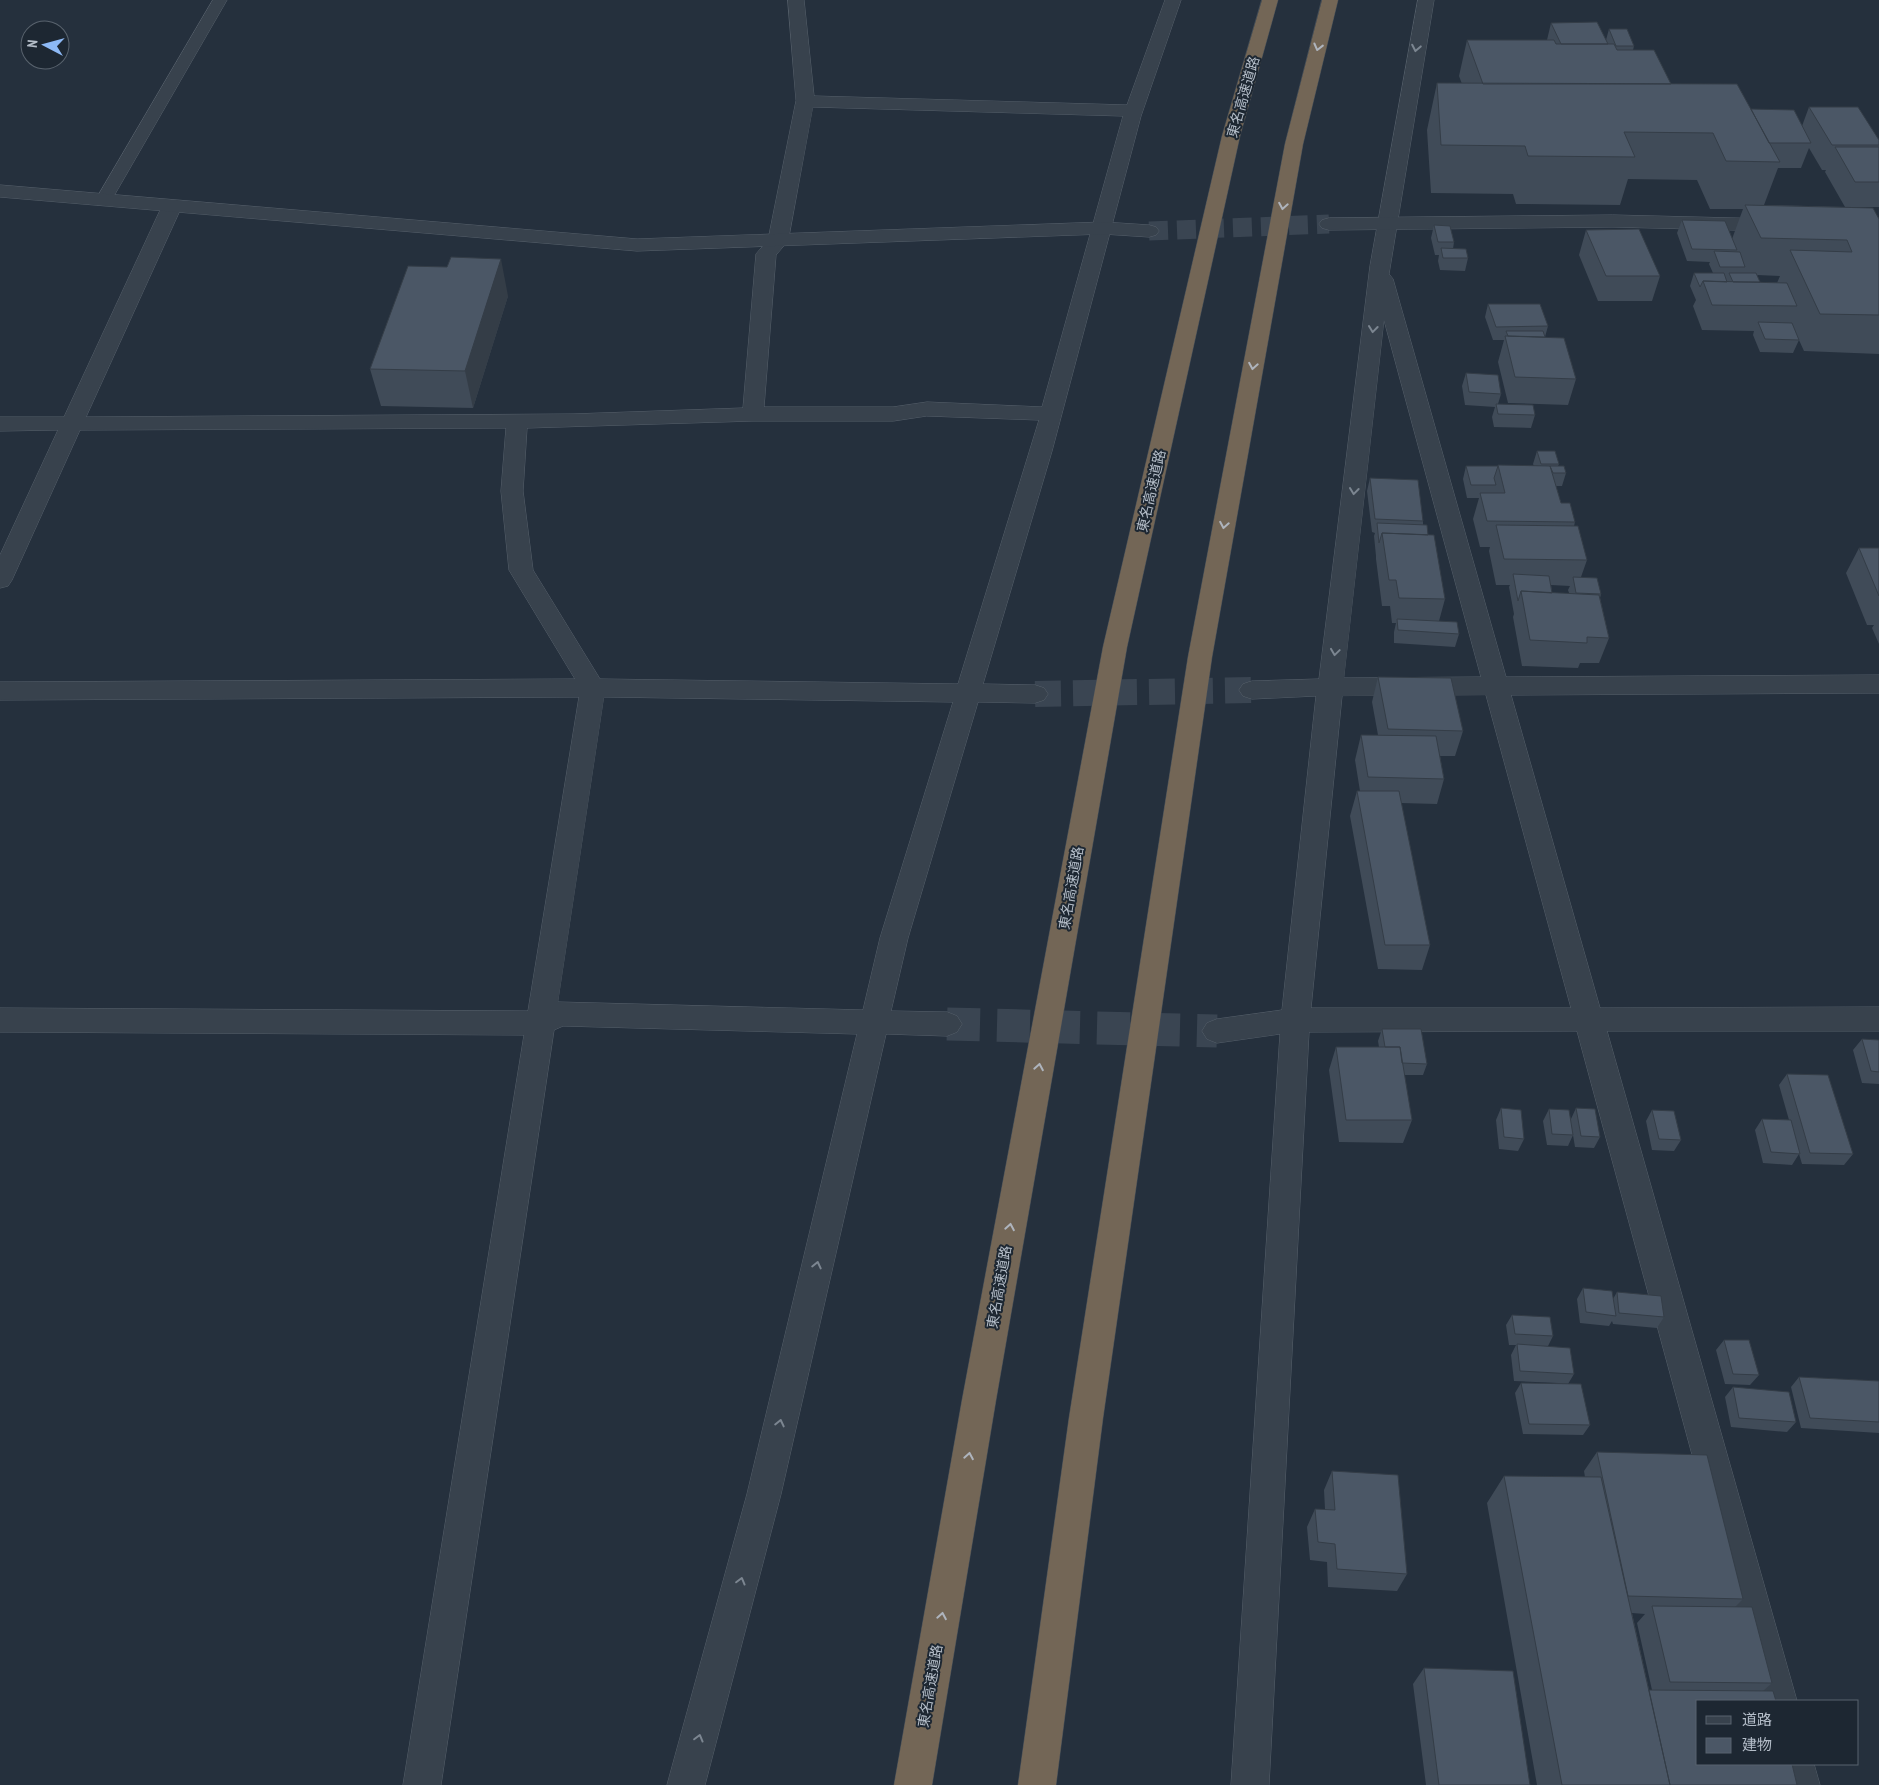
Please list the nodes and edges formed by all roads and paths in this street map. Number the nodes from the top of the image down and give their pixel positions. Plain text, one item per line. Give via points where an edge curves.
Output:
1 (220, 0) edge
2 (796, 0) edge
3 (1173, 0) edge
4 (1270, 0) edge
5 (1330, 0) edge
6 (1426, 0) edge
7 (805, 101) junction
8 (1134, 111) junction
9 (0, 191) edge
10 (103, 201) junction
11 (172, 206) junction
12 (1389, 222) junction
13 (1329, 224) tunnel mouth
14 (1793, 226) edge
15 (1103, 228) junction
16 (1149, 231) tunnel mouth
17 (778, 241) junction
18 (1380, 266) junction
19 (753, 414) junction
20 (1049, 414) junction
21 (518, 420) junction
22 (0, 424) edge
23 (72, 424) junction
24 (0, 580) edge
25 (1879, 684) edge
26 (1496, 686) junction
27 (1330, 687) junction
28 (593, 688) junction
29 (1252, 690) tunnel mouth
30 (0, 691) edge
31 (968, 691) junction
32 (1035, 694) tunnel mouth
33 (1589, 1019) junction
34 (1879, 1019) edge
35 (0, 1020) edge
36 (1296, 1020) junction
37 (874, 1022) junction
38 (542, 1023) junction
39 (948, 1024) tunnel mouth
40 (1217, 1031) tunnel mouth
41 (1778, 1700) edge
42 (1795, 1765) edge
43 (422, 1785) edge
44 (686, 1785) edge
45 (913, 1785) edge
46 (1038, 1785) edge
47 (1250, 1785) edge
48 (1801, 1785) edge

1 - 10 lane
2 - 7 street
3 - 8 street
45 -> 4 highway, 東名高速道路 via 1115,647 1231,136
5 -> 46 highway via 1294,144 1200,658 1086,1418
6 -> 12 street
7 - 8 street
7 - 17 street
8 - 15 street
9 - 10 street
10 - 11 street
11 - 17 street via 636,244
11 - 23 street
12 - 13 street
12 - 14 street via 1614,221
12 - 18 street
15 - 16 street
15 - 17 street
15 - 20 street
17 - 19 street via 766,254
18 - 26 street
18 -> 27 street
19 - 20 street via 893,414 927,409
19 - 21 street
20 - 31 street via 1041,451
21 - 23 street
21 - 28 street via 512,491 521,570
22 - 23 street
23 - 24 street
25 - 26 street
26 - 27 street
26 - 33 street
27 - 29 street
27 - 36 street
28 - 30 street
28 - 31 street
28 - 38 street
31 - 32 street
31 - 37 street via 894,938
33 - 34 street
33 - 36 street
33 - 41 street
35 - 38 street
36 - 40 street
36 - 47 street
37 - 38 street via 559,1014
37 - 39 street
44 -> 37 street via 764,1494
38 - 43 street
42 - 48 street

